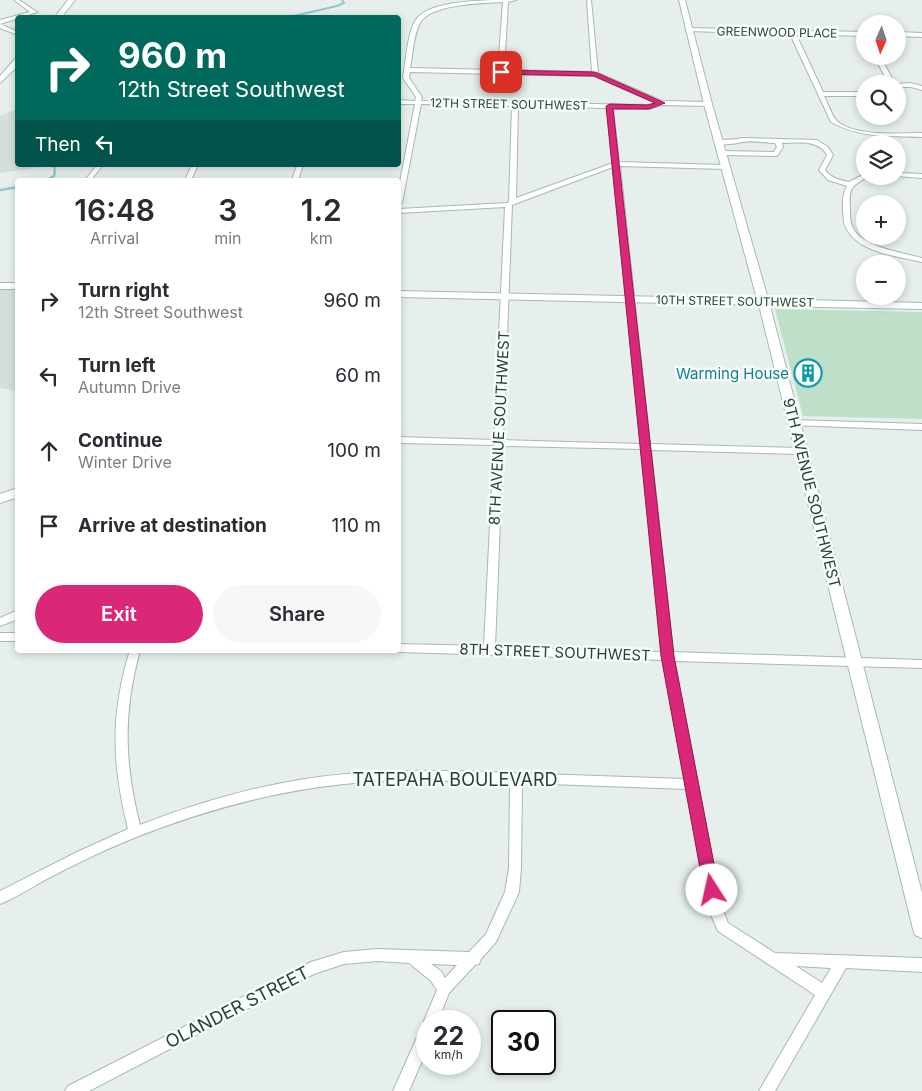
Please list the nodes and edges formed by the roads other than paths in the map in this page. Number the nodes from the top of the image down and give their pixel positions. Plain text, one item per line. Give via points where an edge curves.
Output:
1 (16, 0) edge
2 (72, 0) edge
3 (514, 0) edge
4 (589, 0) edge
5 (682, 0) edge
6 (506, 1) edge
7 (24, 15) edge
8 (60, 15) edge
9 (15, 18) edge
10 (0, 22) edge
11 (0, 26) edge
12 (690, 30) junction
13 (792, 32) junction
14 (15, 33) edge
15 (856, 34) edge
16 (906, 34) edge
17 (922, 35) edge
18 (15, 65) edge
19 (407, 70) junction
20 (501, 72) junction
21 (595, 74) junction
22 (0, 80) edge
23 (906, 85) edge
24 (922, 88) edge
25 (820, 94) junction
26 (856, 94) edge
27 (401, 102) edge
28 (418, 102) junction
29 (661, 103) junction
30 (708, 104) junction
31 (515, 105) junction
32 (610, 106) junction
33 (922, 135) edge
34 (778, 141) junction
35 (719, 147) junction
36 (616, 164) junction
37 (98, 167) edge
38 (725, 167) junction
39 (906, 175) edge
40 (922, 176) edge
41 (90, 178) edge
42 (856, 179) edge
43 (849, 184) junction
44 (401, 192) edge
45 (511, 204) junction
46 (401, 211) edge
47 (922, 260) edge
48 (0, 286) edge
49 (15, 286) edge
50 (401, 294) edge
51 (505, 297) junction
52 (630, 299) junction
53 (764, 302) junction
54 (922, 306) edge
55 (794, 423) junction
56 (922, 427) edge
57 (401, 440) edge
58 (498, 442) junction
59 (645, 446) junction
60 (801, 451) junction
61 (15, 493) edge
62 (0, 499) edge
63 (15, 615) edge
64 (0, 622) edge
65 (0, 637) edge
66 (15, 637) edge
67 (401, 648) edge
68 (489, 650) junction
69 (134, 653) edge
70 (668, 656) junction
71 (855, 662) junction
72 (922, 664) edge
73 (516, 778) junction
74 (692, 784) junction
75 (135, 832) junction
76 (0, 898) edge
77 (922, 929) edge
78 (411, 957) junction
79 (771, 958) junction
80 (474, 959) junction
81 (842, 962) junction
82 (922, 966) edge
83 (444, 989) junction
84 (825, 993) junction
85 (435, 1010) edge
86 (416, 1058) edge
87 (73, 1091) edge
88 (402, 1091) edge
89 (766, 1091) edge

1 - 7 street via 34,12
2 - 8 street
3 - 6 street
4 - 21 street
5 - 12 street, 9TH AVENUE SOUTHWEST
6 - 19 street via 450,6 423,16 418,23
6 - 20 street
9 - 10 street
11 - 14 street
12 - 13 street, GREENWOOD PLACE
12 - 30 street, 9TH AVENUE SOUTHWEST
13 - 15 street, GREENWOOD PLACE
13 - 25 street
16 - 17 street
18 - 22 street
19 - 20 street
19 - 28 street via 406,78 418,94
20 - 21 street
21 - 29 street
23 - 24 street
25 - 26 street
25 - 33 street via 830,118 844,128 866,133
27 - 28 street, 12TH STREET SOUTHWEST
28 - 31 street, 12TH STREET SOUTHWEST
28 - 44 street
29 - 30 street, 12TH STREET SOUTHWEST
29 - 32 street, 12TH STREET SOUTHWEST via 649,107
30 - 35 street, 9TH AVENUE SOUTHWEST
31 - 32 street, 12TH STREET SOUTHWEST
31 - 45 street, 8TH AVENUE SOUTHWEST
32 - 36 street
34 - 35 street
34 - 35 street via 780,147 776,154
34 - 43 street via 820,144 830,155 822,170 825,176
35 - 38 street, 9TH AVENUE SOUTHWEST
36 - 38 street
36 - 45 street
36 - 52 street
37 - 41 street
38 - 53 street, 9TH AVENUE SOUTHWEST
39 - 40 street
42 - 43 street
43 - 47 street via 847,208 850,231 871,245
45 - 46 street
45 - 51 street, 8TH AVENUE SOUTHWEST
48 - 49 street
50 - 51 street, 10TH STREET SOUTHWEST
51 - 52 street, 10TH STREET SOUTHWEST
51 - 58 street, 8TH AVENUE SOUTHWEST
52 - 53 street, 10TH STREET SOUTHWEST
52 - 59 street
53 - 54 street, 10TH STREET SOUTHWEST
53 - 55 street, 9TH AVENUE SOUTHWEST
55 - 56 street
55 - 60 street, 9TH AVENUE SOUTHWEST
57 - 58 street
58 - 59 street
58 - 68 street, 8TH AVENUE SOUTHWEST
59 - 60 street
59 - 70 street
60 - 71 street, 9TH AVENUE SOUTHWEST
61 - 62 street
63 - 64 street
65 - 66 street
67 - 68 street, 8TH STREET SOUTHWEST
68 - 70 street, 8TH STREET SOUTHWEST
69 - 75 street via 119,732 126,798
70 - 71 street, 8TH STREET SOUTHWEST
70 - 74 street
71 - 72 street, 8TH STREET SOUTHWEST
71 - 77 street, 9TH AVENUE SOUTHWEST
73 - 74 street, TATEPAHA BOULEVARD
73 - 75 street, TATEPAHA BOULEVARD via 402,776 291,787 240,798
73 - 80 street via 512,892 491,938
74 - 79 street via 718,918 723,928
75 - 76 street, TATEPAHA BOULEVARD via 78,857
78 - 80 street, OLANDER STREET
78 - 83 street via 436,976
78 - 87 street, OLANDER STREET via 377,955 344,958 311,969
79 - 81 street
79 - 84 street
80 - 83 street
81 - 82 street
81 - 84 street
83 - 85 street
84 - 89 street
86 - 88 street

